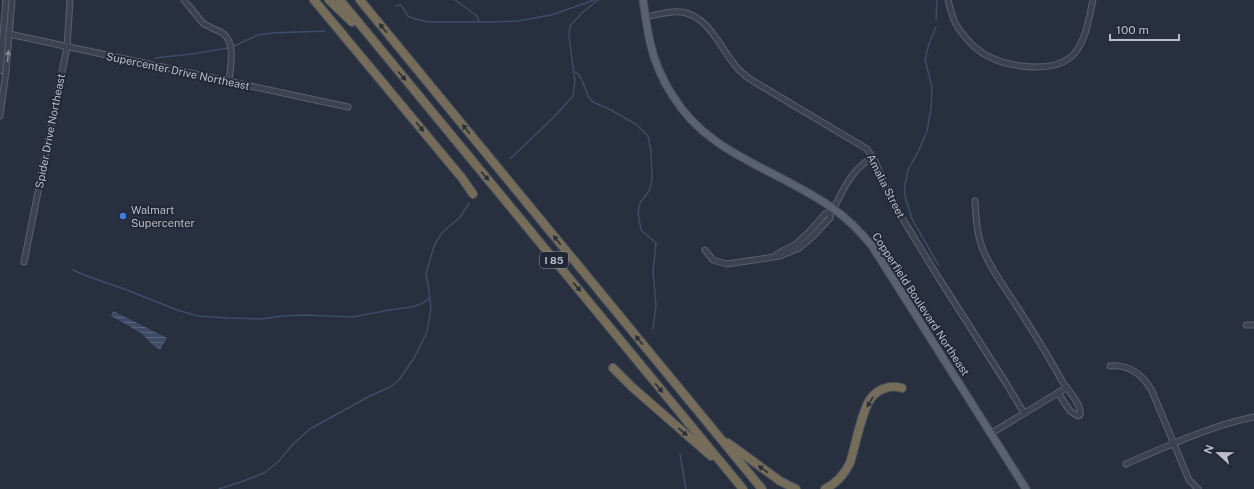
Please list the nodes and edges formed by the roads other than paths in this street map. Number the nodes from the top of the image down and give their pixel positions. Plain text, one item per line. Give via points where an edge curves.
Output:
1 (6, 0) edge
2 (12, 0) edge
3 (70, 0) edge
4 (184, 0) edge
5 (314, 0) edge
6 (329, 0) edge
7 (340, 0) edge
8 (643, 0) edge
9 (948, 0) edge
10 (1093, 0) edge
11 (362, 1) edge
12 (646, 17) junction
13 (9, 34) junction
14 (377, 46) junction
15 (67, 47) junction
16 (0, 70) edge
17 (229, 82) junction
18 (348, 107) dead end
19 (0, 116) edge
20 (872, 157) junction
21 (473, 194) dead end
22 (975, 201) dead end
23 (832, 210) junction
24 (705, 250) dead end
25 (24, 262) dead end
26 (1246, 325) dead end
27 (1254, 325) edge
28 (1110, 366) dead end
29 (614, 368) dead end
30 (902, 388) dead end
31 (1066, 388) junction
32 (1058, 393) junction
33 (1024, 413) junction
34 (1254, 417) edge
35 (990, 434) junction
36 (717, 435) junction
37 (1174, 443) junction
38 (1126, 464) dead end
39 (730, 474) junction
40 (743, 489) edge
41 (762, 489) edge
42 (796, 489) edge
43 (825, 489) edge
44 (1026, 489) edge
45 (1198, 489) edge

1 - 16 street
2 - 13 street
3 - 15 street, Spider Drive Northeast
4 - 17 street via 202,22 223,33 229,41
5 -> 21 highway
6 - 14 highway
7 - 14 highway, I 85
8 - 12 main road, Copperfield Boulevard Northeast
9 - 10 street via 956,24 978,49 995,59 1037,68 1055,65 1074,54 1082,42
36 -> 11 highway, I 85
12 - 20 street, Amalia Street via 681,12 700,19 739,70 753,82 851,138 867,149
12 - 23 main road, Copperfield Boulevard Northeast via 650,43 658,66 666,83 691,120 729,151 808,192
13 - 15 street, Supercenter Drive Northeast
19 -> 13 street
14 -> 39 highway, I 85
15 - 17 street, Supercenter Drive Northeast
15 - 25 street, Spider Drive Northeast
17 - 18 street, Supercenter Drive Northeast
20 - 23 street via 849,179
20 - 33 street, Amalia Street via 890,198
22 - 31 street via 977,225 984,252
23 - 24 street via 830,218 812,237 799,248 780,256 727,264 713,260
23 - 35 main road, Copperfield Boulevard Northeast via 858,230 872,246
26 - 27 street
28 - 37 street via 1130,370 1148,383
29 -> 39 highway
30 -> 43 highway via 886,388 871,398 846,471 841,478
31 - 32 street
31 - 32 street via 1081,409 1080,415 1072,414
32 - 33 street
33 - 35 street
34 - 37 street via 1229,423
35 - 44 main road, Copperfield Boulevard Northeast
36 - 41 highway, I 85
42 -> 36 highway
37 - 38 street
37 - 45 street via 1189,480
39 - 40 highway, I 85

